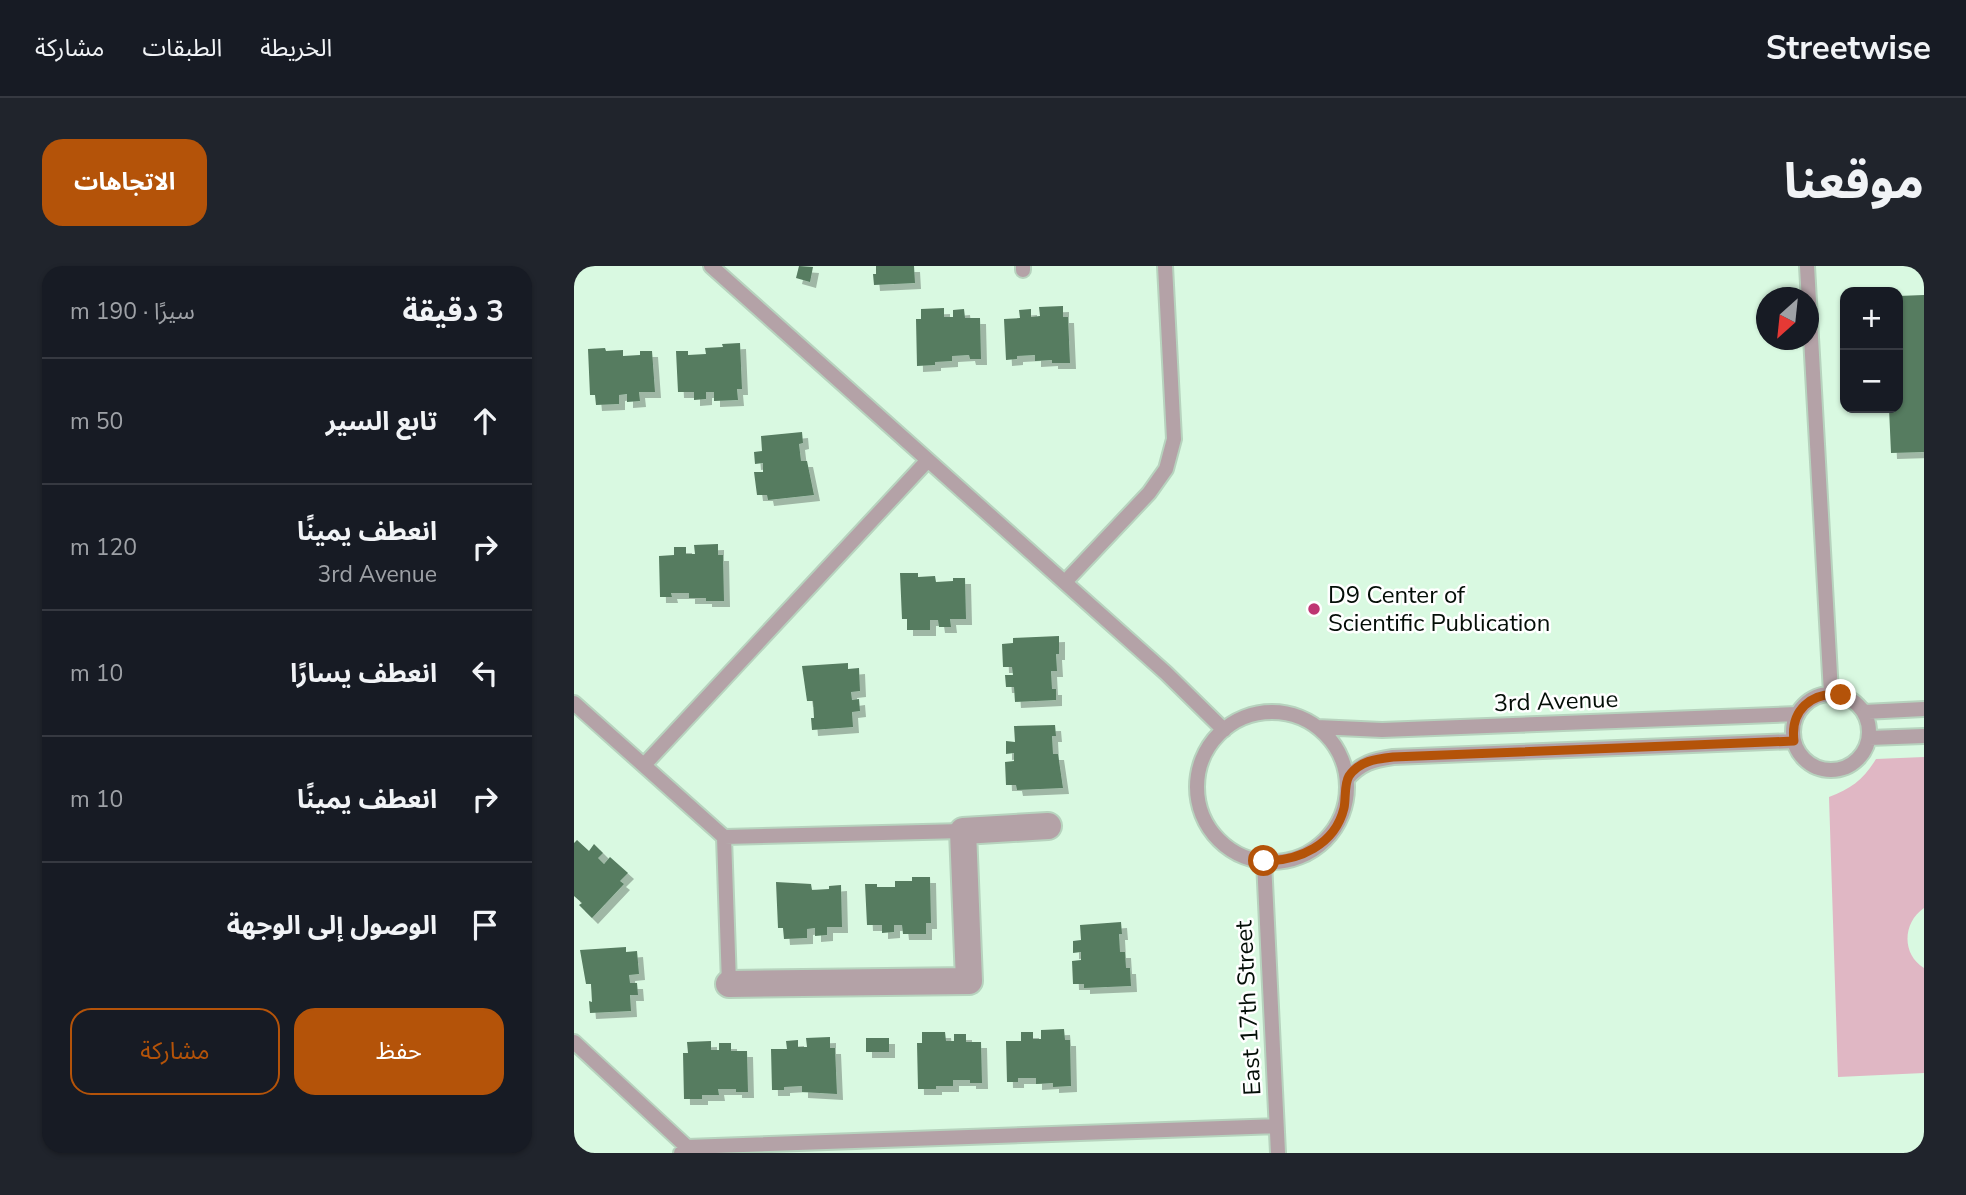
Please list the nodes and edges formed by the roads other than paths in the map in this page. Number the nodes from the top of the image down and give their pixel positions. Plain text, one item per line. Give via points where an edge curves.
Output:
1 (711, 266) edge
2 (1165, 266) edge
3 (1807, 266) edge
4 (928, 460) junction
5 (1065, 582) junction
6 (1831, 694) junction
7 (574, 703) edge
8 (1924, 709) edge
9 (1864, 712) junction
10 (1797, 714) junction
11 (1317, 727) junction
12 (1224, 730) junction
13 (1924, 736) edge
14 (1869, 738) junction
15 (1794, 741) junction
16 (644, 765) junction
17 (1347, 779) junction
18 (1048, 825) dead end
19 (963, 831) junction
20 (724, 837) junction
21 (1264, 861) junction
22 (729, 984) joint
23 (574, 1042) edge
24 (1276, 1126) junction
25 (684, 1150) edge
26 (1278, 1153) edge

1 - 4 lane
2 - 5 lane via 1174,439 1166,469
3 - 6 lane
4 - 5 lane
4 - 16 lane
5 - 12 lane
6 - 9 lane via 1850,699
6 - 10 lane via 1812,699
7 - 16 lane
8 - 9 lane
9 - 14 lane
10 - 11 lane, 3rd Avenue via 1369,730
10 - 15 lane
11 - 12 lane via 1297,716 1264,712
11 - 17 lane via 1336,747
12 - 21 lane via 1201,762 1197,778 1201,811 1226,845 1247,858
13 - 14 lane
14 - 15 lane via 1859,759 1832,771 1804,760
15 - 17 lane, 3rd Avenue via 1393,757 1357,767
16 - 20 lane
17 - 21 lane via 1343,812 1325,840 1297,858
18 - 19 street
19 - 20 lane
19 - 22 street via 970,981
20 - 22 lane
21 - 24 lane, East 17th Street
23 - 25 lane
24 - 25 lane
24 - 26 lane, East 17th Street

